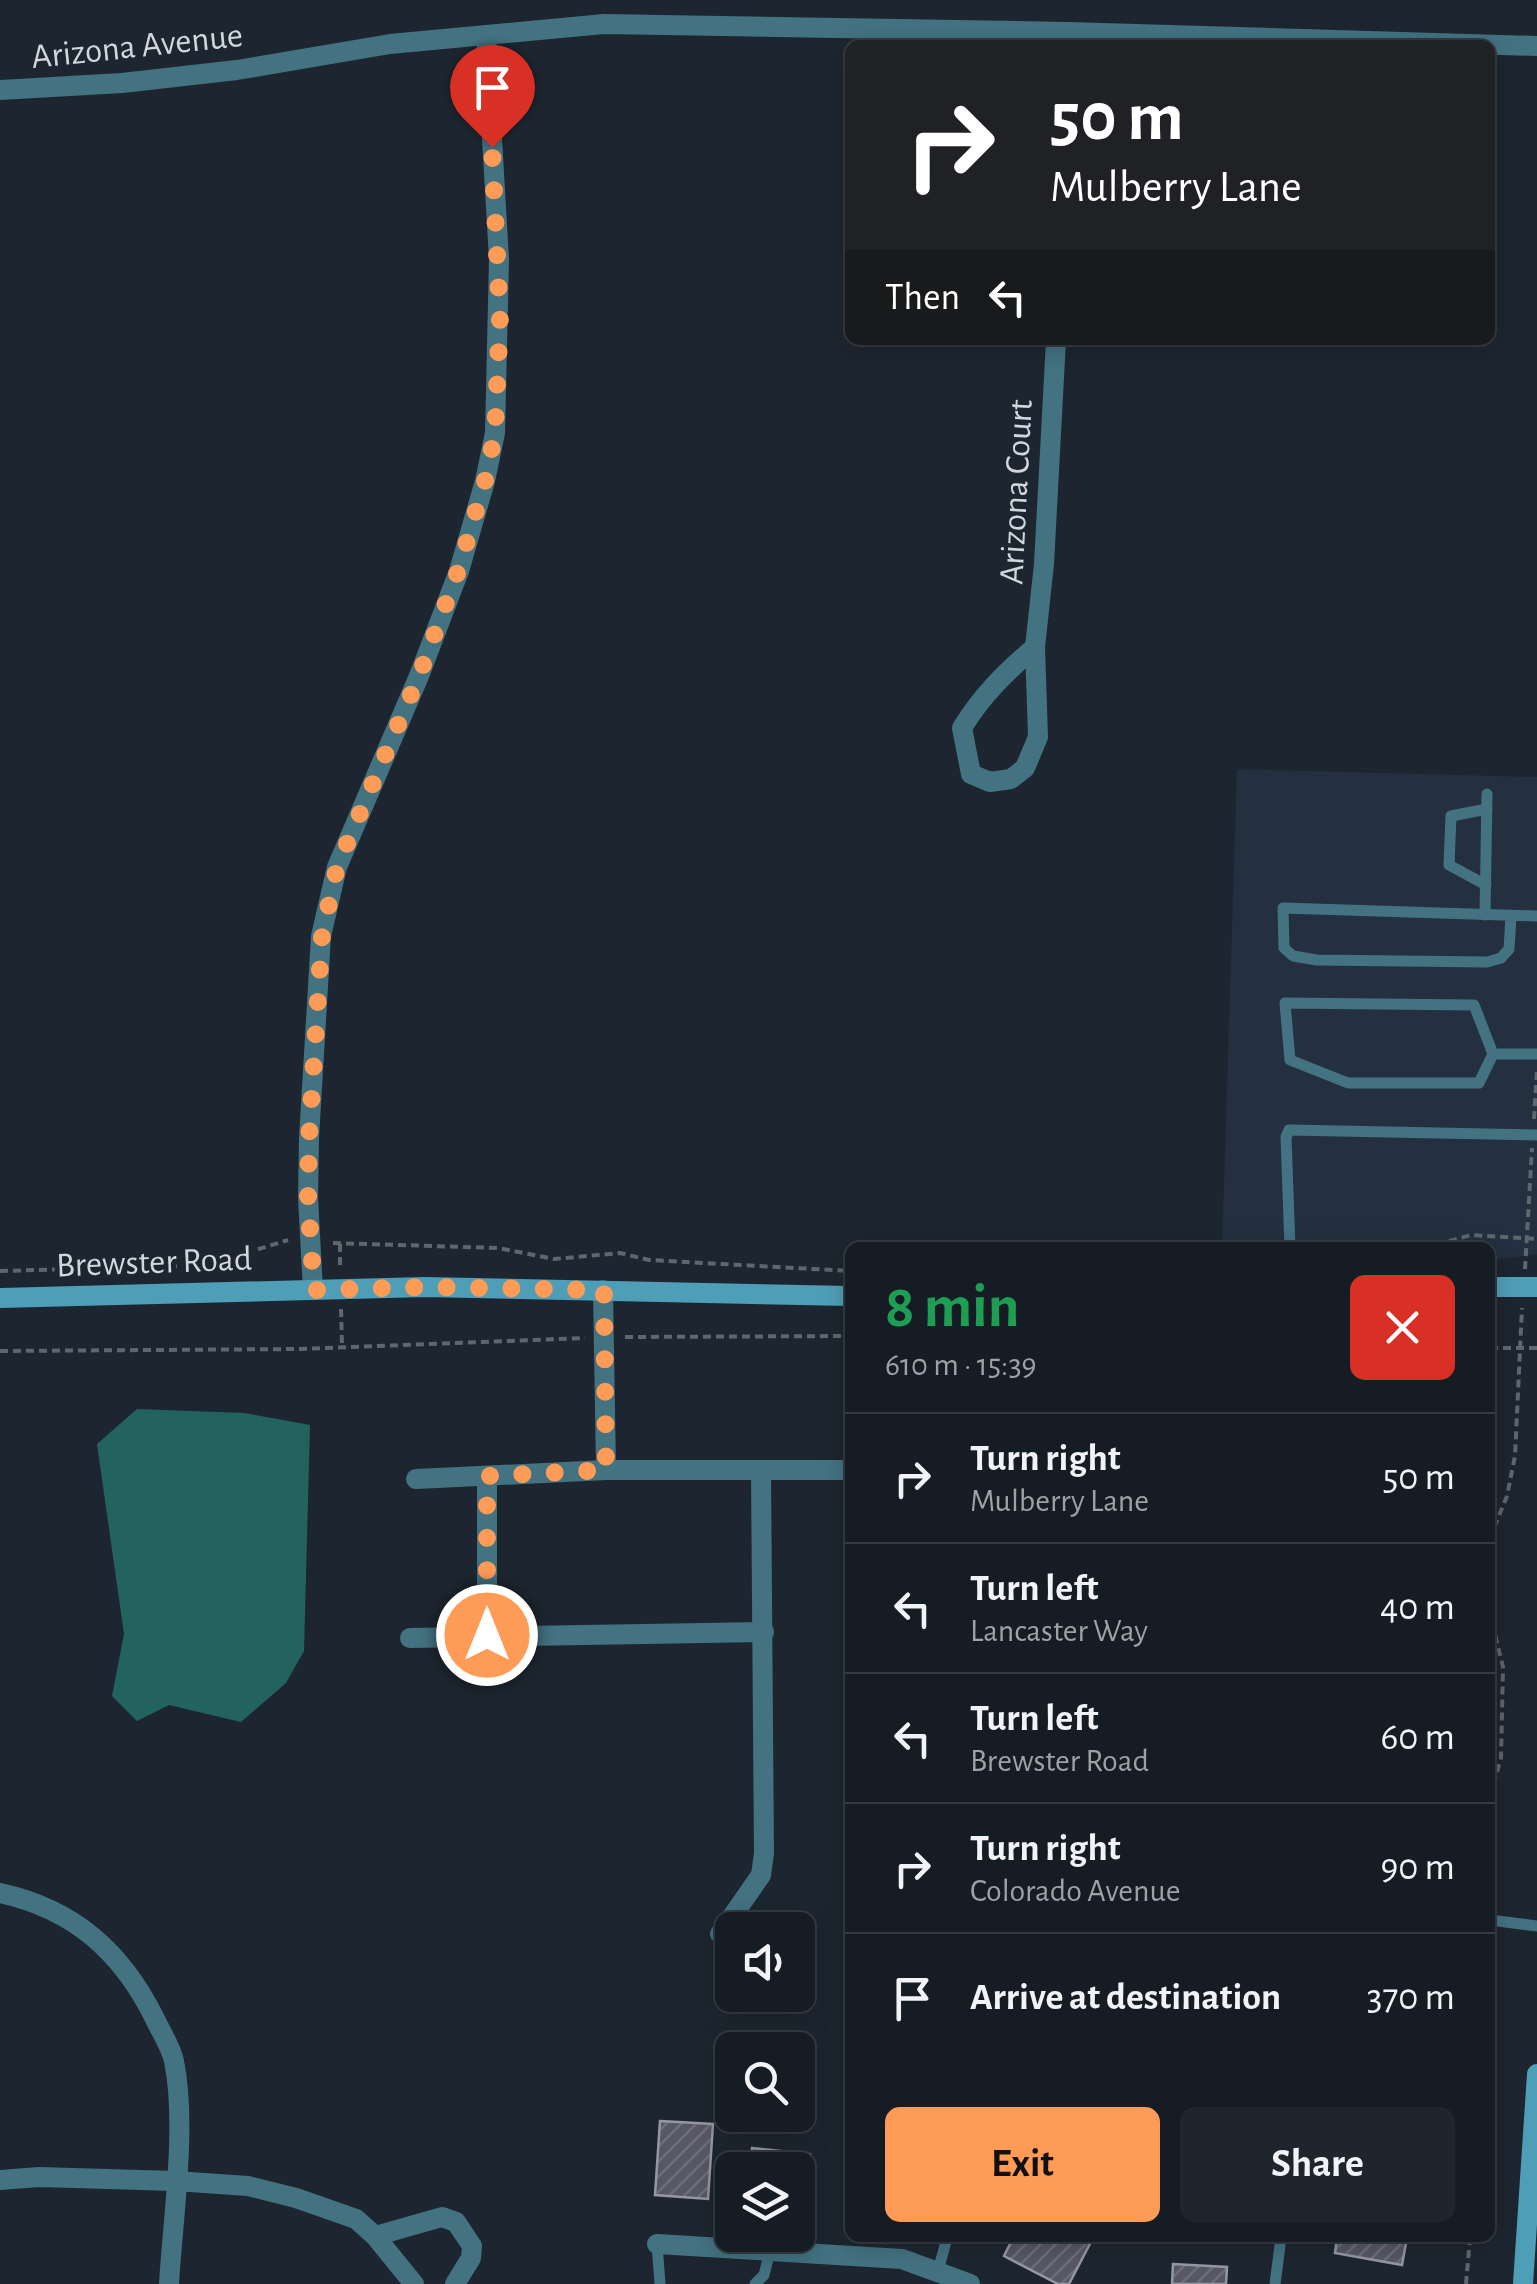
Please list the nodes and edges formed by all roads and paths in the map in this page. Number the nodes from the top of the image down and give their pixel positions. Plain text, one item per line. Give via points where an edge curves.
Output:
1 (486, 35) junction
2 (1069, 38) edge
3 (1186, 40) edge
4 (1495, 45) edge
5 (1537, 46) edge
6 (0, 90) edge
7 (1056, 345) edge
8 (1035, 647) junction
9 (1487, 794) dead end
10 (1487, 810) junction
11 (1486, 885) junction
12 (1485, 915) junction
13 (1511, 916) junction
14 (1537, 916) edge
15 (1493, 1054) junction
16 (1537, 1054) edge
17 (1537, 1070) edge
18 (1535, 1135) edge
19 (1526, 1239) junction
20 (1537, 1239) edge
21 (310, 1241) junction
22 (1290, 1242) edge
23 (1446, 1242) edge
24 (0, 1271) edge
25 (845, 1271) edge
26 (1530, 1286) edge
27 (1495, 1287) edge
28 (314, 1290) junction
29 (604, 1290) junction
30 (845, 1296) edge
31 (0, 1298) edge
32 (845, 1336) edge
33 (604, 1337) junction
34 (1495, 1348) edge
35 (1521, 1348) junction
36 (1537, 1348) edge
37 (0, 1351) edge
38 (606, 1470) junction
39 (845, 1470) edge
40 (760, 1471) junction
41 (487, 1476) junction
42 (416, 1479) dead end
43 (1495, 1525) edge
44 (764, 1632) junction
45 (1495, 1634) edge
46 (487, 1635) junction
47 (410, 1638) dead end
48 (1495, 1779) edge
49 (0, 1893) edge
50 (735, 1912) edge
51 (1495, 1921) edge
52 (1537, 1926) edge
53 (1537, 2074) edge
54 (0, 2180) edge
55 (175, 2181) junction
56 (375, 2236) junction
57 (946, 2242) edge
58 (1280, 2242) edge
59 (1470, 2242) edge
60 (657, 2244) joint
61 (715, 2248) edge
62 (770, 2252) edge
63 (786, 2252) edge
64 (938, 2271) junction
65 (169, 2284) edge
66 (414, 2284) edge
67 (455, 2284) edge
68 (660, 2284) edge
69 (755, 2284) edge
70 (970, 2284) edge
71 (1275, 2284) edge
72 (1466, 2284) edge
73 (1523, 2284) edge

1 - 2 street, Arizona Avenue via 604,24
1 - 6 street, Arizona Avenue via 122,84
1 - 21 street via 499,259 495,433 458,571 337,867 322,936 309,1138
2 - 3 street, Arizona Avenue
4 - 5 street, Arizona Avenue
7 - 8 street, Arizona Court
8 - 8 street, Arizona Court via 1000,677 962,728 971,774 990,782 1011,780 1025,768 1038,737
9 - 10 lane
10 - 11 lane
10 - 11 lane via 1451,816 1449,866
11 - 12 lane
12 - 13 lane
12 - 13 lane via 1282,908 1284,948 1318,960 1488,962 1509,950
13 - 14 lane
15 - 15 lane via 1474,1005 1285,1003 1290,1060 1348,1083 1478,1083
15 - 16 lane
17 - 18 path
18 - 19 path
18 - 22 lane via 1289,1130
19 - 20 path
19 - 23 path via 1471,1235
19 - 26 path
21 - 24 path via 288,1240 182,1266
21 - 25 path via 498,1248 554,1259 620,1252 649,1260
21 - 28 street
26 - 27 street
26 - 35 path
28 - 29 street, Brewster Road
28 - 31 street, Brewster Road
29 - 30 street, Brewster Road
29 - 33 street
32 - 33 path
33 - 37 path
33 - 38 street
34 - 35 path
35 - 36 path
35 - 43 path via 1515,1456
38 - 40 street
38 - 41 street
39 - 40 street
40 - 44 street
41 - 42 street
41 - 46 street
44 - 46 street
44 - 50 street via 764,1853 761,1875
45 - 48 path via 1503,1667
46 - 47 street
49 - 55 street via 74,1920 108,1949 142,1994 174,2058
51 - 52 lane
53 - 73 street
54 - 55 street
55 - 56 street via 248,2186 296,2198 356,2219
55 - 65 street
56 - 66 street
56 - 67 street via 442,2217 456,2222 472,2258
57 - 64 lane
58 - 71 lane
59 - 72 path
60 - 61 street
60 - 68 lane
62 - 69 lane
63 - 64 street via 902,2259
64 - 70 street

